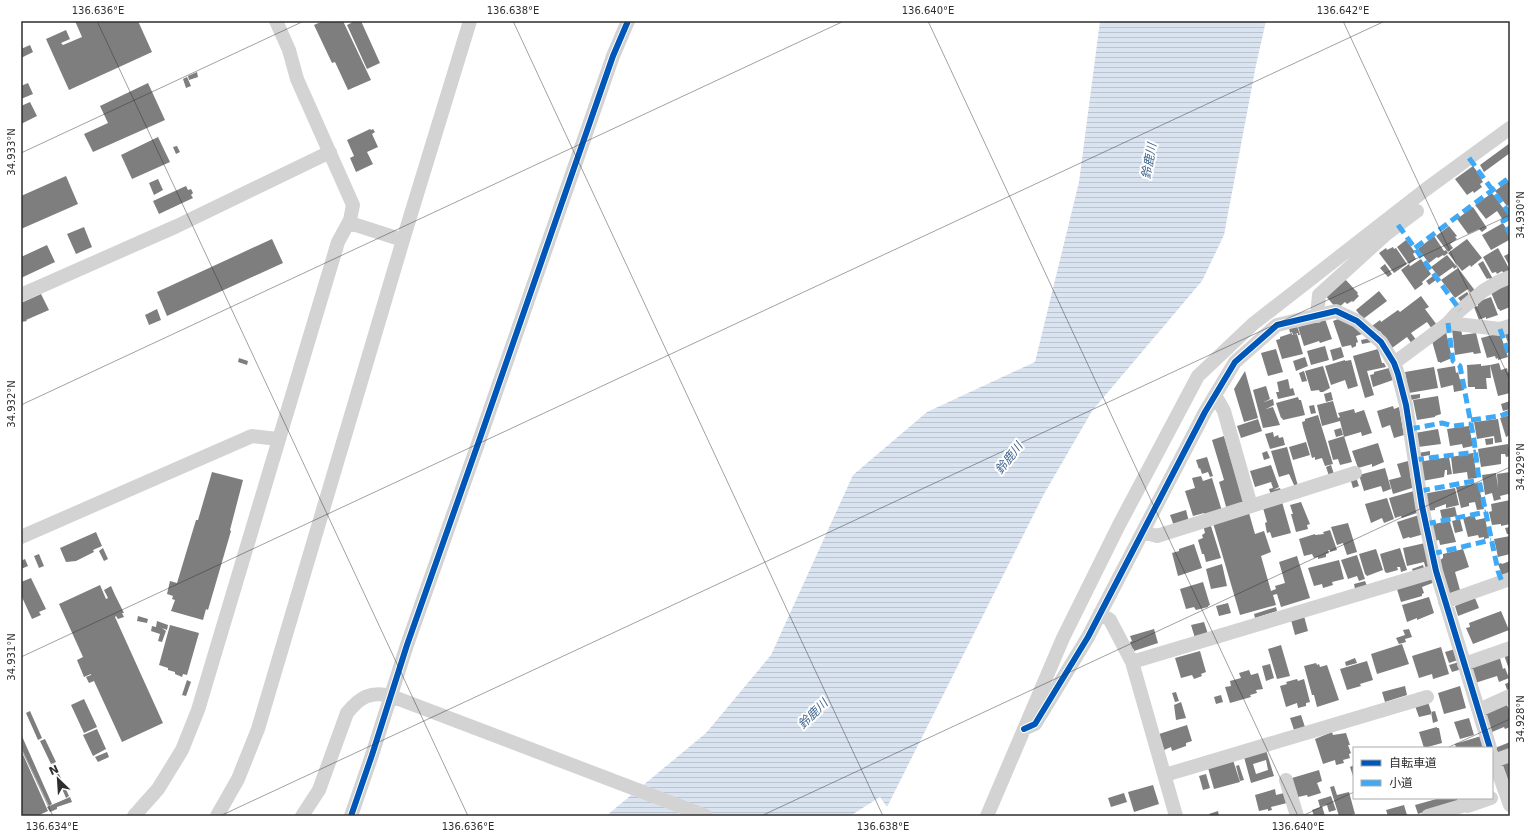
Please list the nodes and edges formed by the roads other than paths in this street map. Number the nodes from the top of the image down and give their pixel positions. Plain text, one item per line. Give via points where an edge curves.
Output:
1 (276, 21) edge
2 (470, 21) edge
3 (628, 21) edge
4 (1510, 128) edge
5 (330, 152) junction
6 (1417, 211) dead end
7 (352, 222) junction
8 (397, 238) junction
9 (1510, 277) edge
10 (21, 295) edge
11 (1317, 316) junction
12 (1448, 323) junction
13 (1510, 326) edge
14 (1394, 363) junction
15 (1215, 395) junction
16 (278, 439) junction
17 (1355, 473) dead end
18 (1251, 506) junction
19 (1143, 532) junction
20 (21, 537) edge
21 (1436, 571) junction
22 (1510, 579) edge
23 (1445, 602) junction
24 (1100, 613) junction
25 (1510, 648) edge
26 (1132, 662) junction
27 (1464, 664) junction
28 (1427, 696) dead end
29 (1510, 696) edge
30 (394, 697) junction
31 (1478, 710) junction
32 (1024, 729) junction
33 (1490, 747) edge
34 (1493, 755) edge
35 (1510, 755) edge
36 (1493, 759) edge
37 (1165, 775) junction
38 (1286, 780) dead end
39 (1502, 795) edge
40 (1490, 799) edge
41 (134, 816) edge
42 (216, 816) edge
43 (302, 816) edge
44 (351, 816) edge
45 (706, 816) edge
46 (987, 816) edge
47 (1176, 816) edge
48 (1297, 816) edge
49 (1428, 816) edge

1 - 5 street via 289,50 296,79
2 - 8 street
3 - 30 street via 613,56 407,645
4 - 32 street via 1425,190 1253,324 1198,376 1091,581
5 - 7 street via 353,205
5 - 10 street via 177,226
6 - 11 street via 1385,235 1319,295
7 - 8 street
7 - 16 street via 338,242
8 - 42 street via 258,729 238,779
9 - 12 street via 1483,291
11 - 14 street via 1336,311 1358,321 1381,342
11 - 15 street via 1277,325 1235,362
12 - 13 street via 1500,329
12 - 14 street
14 - 21 street via 1406,405 1422,506
15 - 18 street via 1224,411
15 - 19 street
16 - 20 street via 252,436
16 - 41 street via 198,710 182,750 158,789
17 - 18 street
18 - 19 street via 1156,536
19 - 24 street
21 - 23 street
21 - 26 street
22 - 23 street
23 - 27 street
24 - 26 street via 1110,620
24 - 32 street via 1088,638 1035,724
25 - 27 street
26 - 37 street
27 - 31 street
28 - 37 street
29 - 31 street
30 - 43 street via 371,694 347,712 319,790
30 - 44 street
30 - 45 street
31 - 33 street
32 - 46 street
34 - 35 street
36 - 39 street
37 - 47 street
38 - 48 street
40 - 49 street

